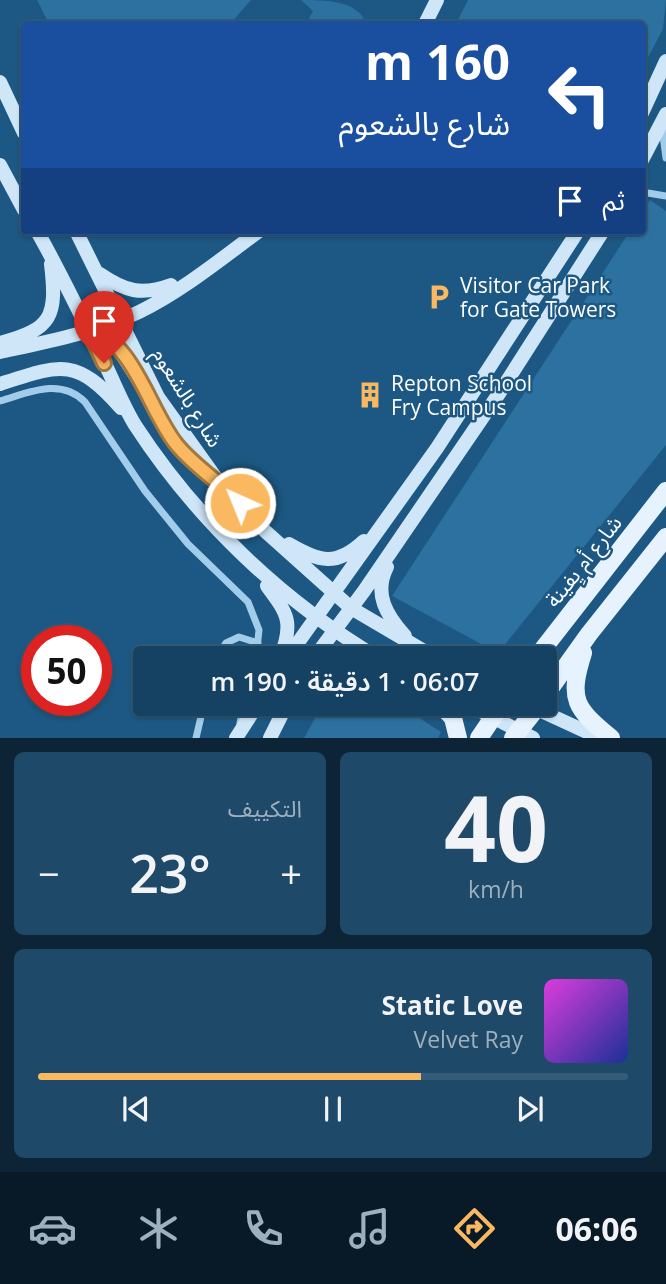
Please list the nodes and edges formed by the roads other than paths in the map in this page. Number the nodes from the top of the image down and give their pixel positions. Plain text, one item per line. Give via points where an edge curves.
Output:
1 (666, 61) edge
2 (0, 82) edge
3 (646, 104) edge
4 (664, 120) edge
5 (21, 127) edge
6 (646, 153) edge
7 (666, 158) edge
8 (0, 166) edge
9 (646, 193) edge
10 (666, 196) edge
11 (21, 204) edge
12 (39, 235) edge
13 (78, 235) edge
14 (254, 235) edge
15 (575, 235) edge
16 (600, 235) edge
17 (51, 255) junction
18 (98, 273) junction
19 (199, 275) junction
20 (120, 320) junction
21 (88, 329) junction
22 (0, 343) edge
23 (0, 352) edge
24 (0, 384) edge
25 (2, 399) edge
26 (134, 424) junction
27 (216, 478) junction
28 (666, 491) edge
29 (388, 518) junction
30 (406, 530) junction
31 (265, 531) junction
32 (666, 537) edge
33 (243, 554) junction
34 (334, 593) junction
35 (351, 608) junction
36 (316, 616) junction
37 (333, 631) junction
38 (589, 634) junction
39 (258, 643) junction
40 (412, 645) joint
41 (224, 646) edge
42 (258, 646) edge
43 (284, 646) edge
44 (295, 646) edge
45 (322, 646) edge
46 (358, 646) edge
47 (545, 646) edge
48 (557, 676) edge
49 (557, 714) edge
50 (201, 716) edge
51 (241, 716) edge
52 (250, 716) edge
53 (281, 716) edge
54 (451, 716) edge
55 (494, 716) edge
56 (504, 716) edge
57 (530, 716) edge
58 (521, 735) edge
59 (237, 736) edge
60 (196, 738) edge
61 (271, 738) edge
62 (458, 738) edge
63 (480, 738) edge
64 (600, 738) edge
65 (611, 738) edge

1 - 3 main road
2 - 5 main road
4 - 6 main road
4 - 7 street
8 - 11 main road
9 - 10 street
12 - 17 main road
13 - 18 main road, شارع بالشعوم
14 - 19 main road
15 - 29 main road
16 - 30 main road
17 - 21 main road
17 - 22 main road via 54,302 50,317 38,330
18 - 19 main road via 124,289 145,294
18 - 20 main road, شارع بالشعوم
19 - 20 main road
20 - 21 main road
20 - 27 main road, شارع بالشعوم via 158,397
21 - 23 main road
21 - 26 main road
21 - 27 main road via 119,348 172,438 192,461
24 - 26 main road via 55,368 78,371 104,389
25 - 39 street via 43,388 80,397 180,534 248,603 257,620
26 - 33 main road via 186,493
27 - 31 main road, شارع بالشعوم
28 - 47 main road, شارع أم يِفينة
29 - 31 main road via 353,552 332,560 312,557
29 - 34 main road
30 - 35 main road
30 - 40 main road via 381,585 384,610
31 - 34 main road, شارع بالشعوم
32 - 38 main road
33 - 36 main road
33 - 43 main road via 286,612
34 - 35 main road, شارع بالشعوم
34 - 36 main road
35 - 37 main road
35 - 40 main road, شارع بالشعوم
36 - 37 main road
36 - 44 main road
37 - 45 main road
37 - 46 main road
38 - 48 main road
38 - 65 main road via 575,675 574,697 580,710
39 - 41 street via 239,637
39 - 42 street
49 - 64 main road
50 - 60 street
51 - 59 street
52 - 59 main road
53 - 61 main road
54 - 62 main road
55 - 63 main road
56 - 58 main road
57 - 58 main road

